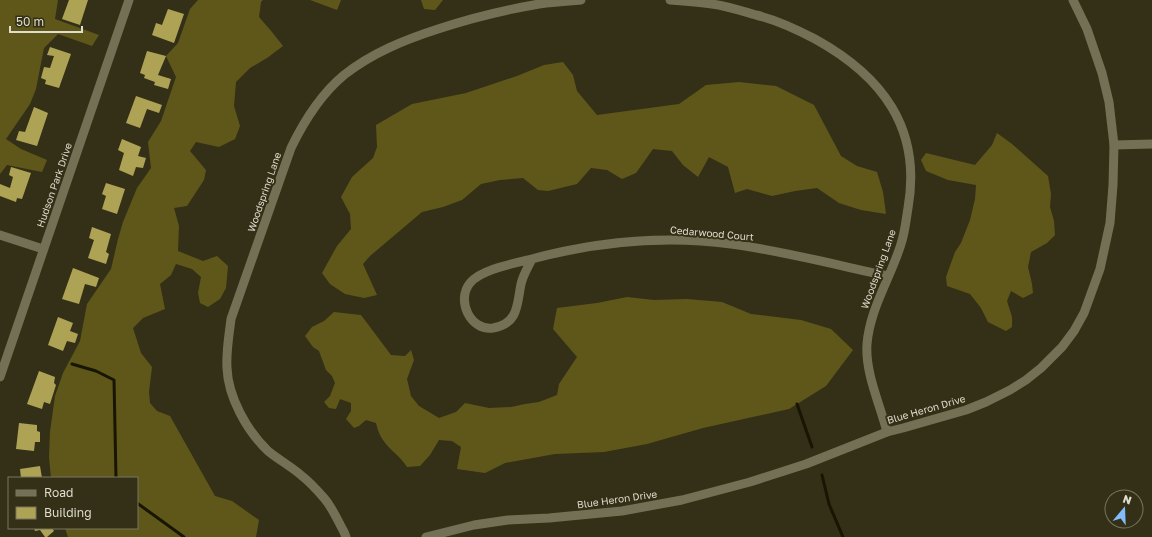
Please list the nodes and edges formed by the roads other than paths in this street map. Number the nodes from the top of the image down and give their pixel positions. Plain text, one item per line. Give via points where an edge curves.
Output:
1 (129, 0) edge
2 (581, 0) edge
3 (670, 0) edge
4 (1073, 0) edge
5 (1152, 144) edge
6 (1114, 146) junction
7 (0, 235) edge
8 (43, 249) junction
9 (532, 259) junction
10 (888, 276) junction
11 (0, 377) edge
12 (887, 432) junction
13 (346, 537) edge
14 (426, 537) edge

1 - 8 street, Hudson Park Drive
2 - 13 street, Woodspring Lane via 538,4 482,16 420,35 377,54 343,76 319,100 302,125 291,148 231,319 227,369 232,396 253,434 267,450 302,475 324,498
3 - 10 street, Woodspring Lane via 713,4 794,28 830,47 863,71 881,90 903,131 911,168 911,186 903,236
4 - 6 street, Blue Heron Drive via 1087,29 1102,73 1109,102
5 - 6 street
6 - 12 street, Blue Heron Drive via 1110,223 1100,269 1084,313 1062,347 1026,380 986,402
7 - 8 street
8 - 11 street, Hudson Park Drive
9 - 9 street, Cedarwood Court via 489,271 471,281 466,287 464,306 475,322 483,327 492,328 501,326 513,317 518,305 521,284
9 - 10 street, Cedarwood Court via 573,249 626,242 697,241 729,243 779,252
10 - 12 street, Woodspring Lane via 872,317 867,351 872,381
12 - 14 street, Blue Heron Drive via 806,464 682,500 622,511 508,520 474,525

